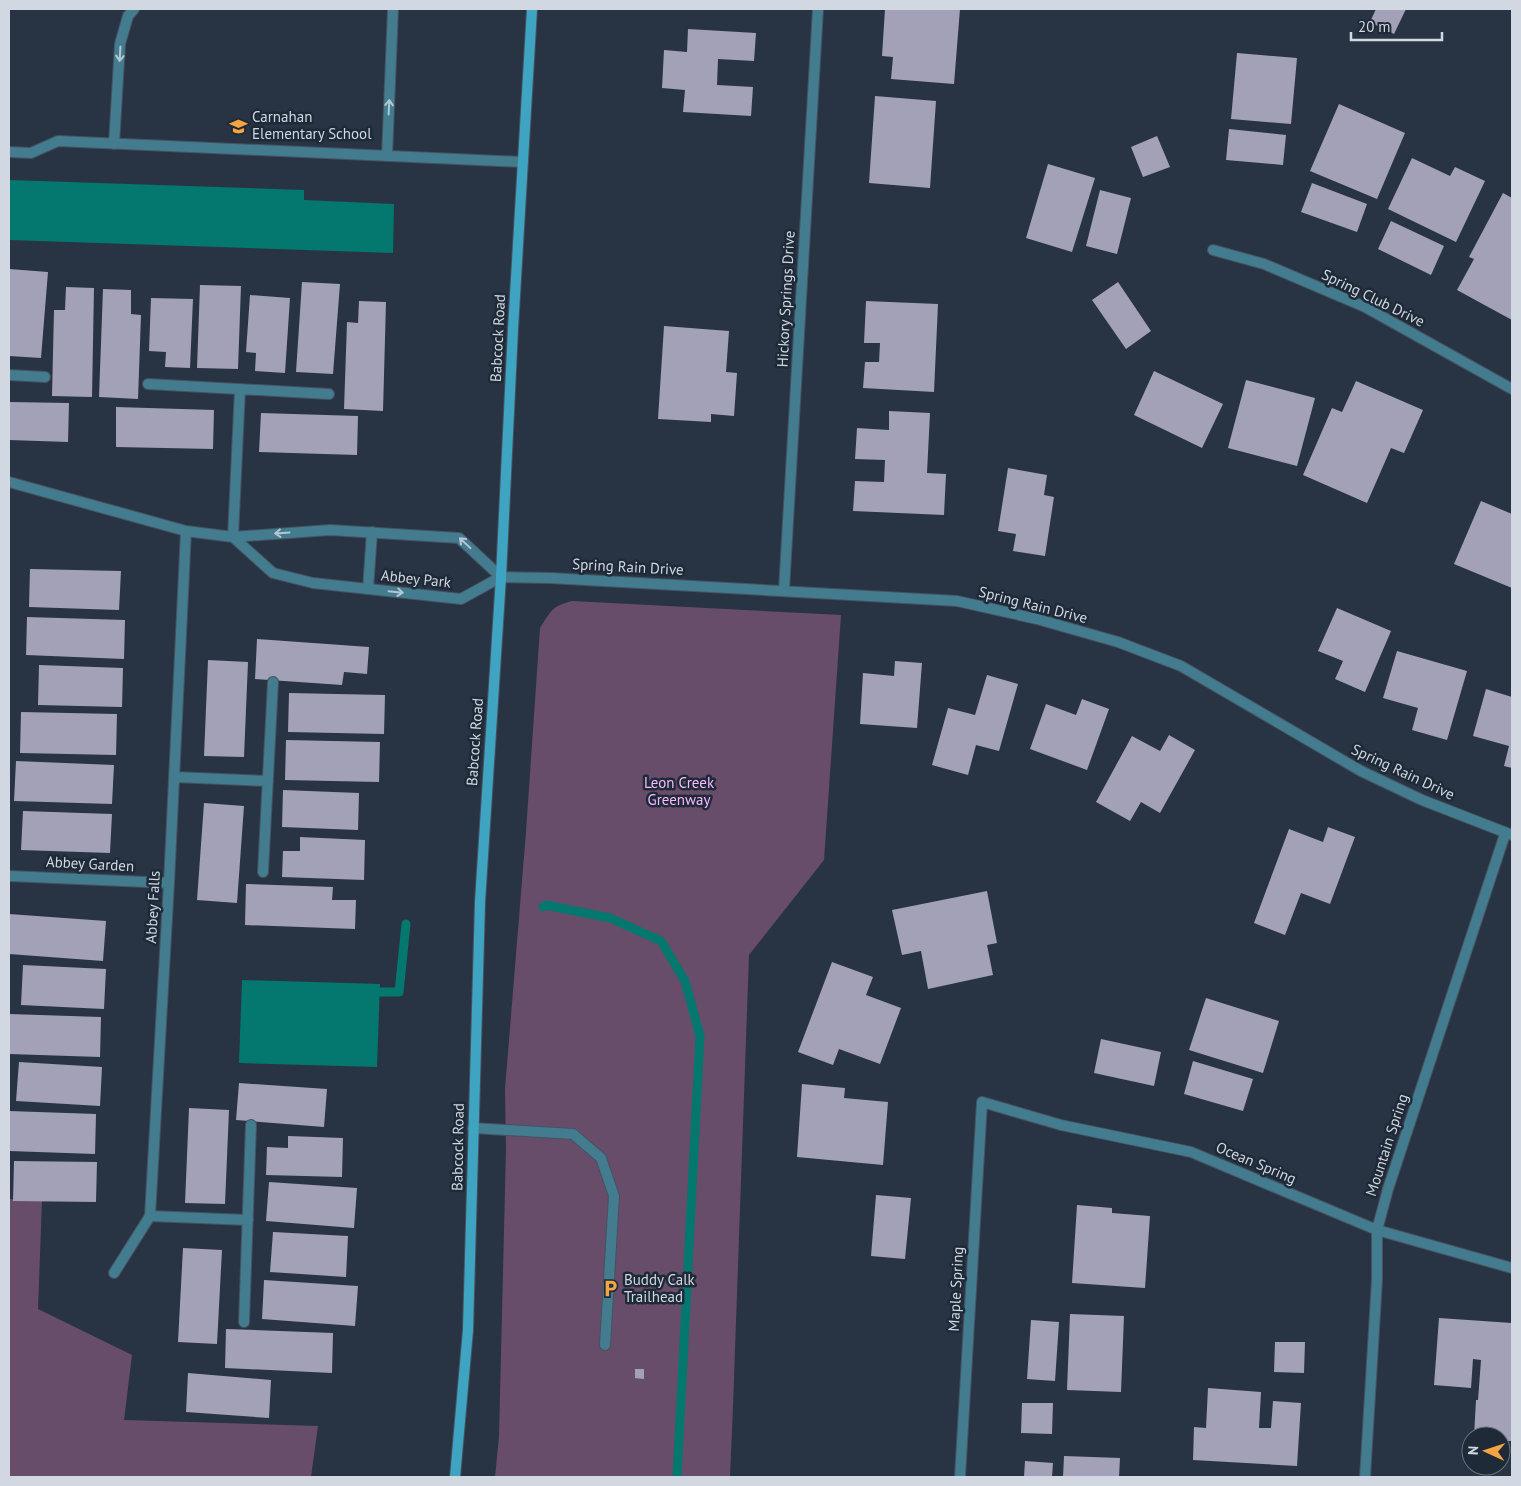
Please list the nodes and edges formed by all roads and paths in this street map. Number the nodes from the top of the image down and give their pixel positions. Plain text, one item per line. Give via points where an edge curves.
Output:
1 (134, 9) edge
2 (393, 9) edge
3 (532, 9) edge
4 (818, 9) edge
5 (114, 144) junction
6 (9, 152) edge
7 (387, 156) junction
8 (523, 162) junction
9 (1213, 250) dead end
10 (9, 375) edge
11 (45, 376) dead end
12 (148, 384) dead end
13 (240, 389) junction
14 (1512, 389) edge
15 (329, 394) dead end
16 (9, 482) edge
17 (186, 531) junction
18 (372, 532) junction
19 (233, 537) junction
20 (501, 577) junction
21 (368, 589) junction
22 (784, 590) junction
23 (273, 682) dead end
24 (174, 777) junction
25 (268, 781) junction
26 (1509, 835) edge
27 (263, 872) dead end
28 (9, 876) edge
29 (169, 883) junction
30 (982, 1102) joint
31 (251, 1125) dead end
32 (473, 1128) junction
33 (150, 1216) junction
34 (248, 1220) junction
35 (1377, 1230) junction
36 (1512, 1268) edge
37 (114, 1273) dead end
38 (244, 1322) dead end
39 (605, 1345) dead end
40 (455, 1477) edge
41 (960, 1477) edge
42 (1365, 1477) edge

1 -> 5 street via 128,16 120,44
7 -> 2 street
3 - 8 main road, Babcock Road
4 - 22 street, Hickory Springs Drive
5 - 6 street via 58,141 31,153
5 - 7 street
7 - 8 street
8 - 20 main road, Babcock Road
9 - 14 street, Spring Club Drive via 1264,264 1365,307
10 - 11 street
12 - 13 street
13 - 15 street
13 - 19 street
16 - 17 street
17 - 19 street
17 - 24 street, Abbey Falls
18 -> 19 street via 330,530
20 -> 18 street via 459,538
18 - 21 street
19 - 21 street, Abbey Park via 273,573 313,583
21 -> 20 street, Abbey Park via 461,599
20 - 22 street, Spring Rain Drive
20 - 32 main road, Babcock Road via 480,902
22 - 26 street, Spring Rain Drive via 957,601 1118,642 1181,666 1361,771
23 - 25 street
24 - 25 street
24 - 29 street, Abbey Falls
25 - 27 street
26 - 35 street, Mountain Spring via 1388,1189
28 - 29 street, Abbey Garden
29 - 33 street, Abbey Falls
30 - 35 street, Ocean Spring via 1061,1125 1191,1152
30 - 41 street, Maple Spring
31 - 34 street
32 - 39 street via 573,1134 601,1158 614,1196
32 - 40 main road, Babcock Road via 468,1330
33 - 34 street
33 - 37 street, Abbey Falls
34 - 38 street
35 - 36 street, Ocean Spring
35 - 42 street, Mountain Spring

